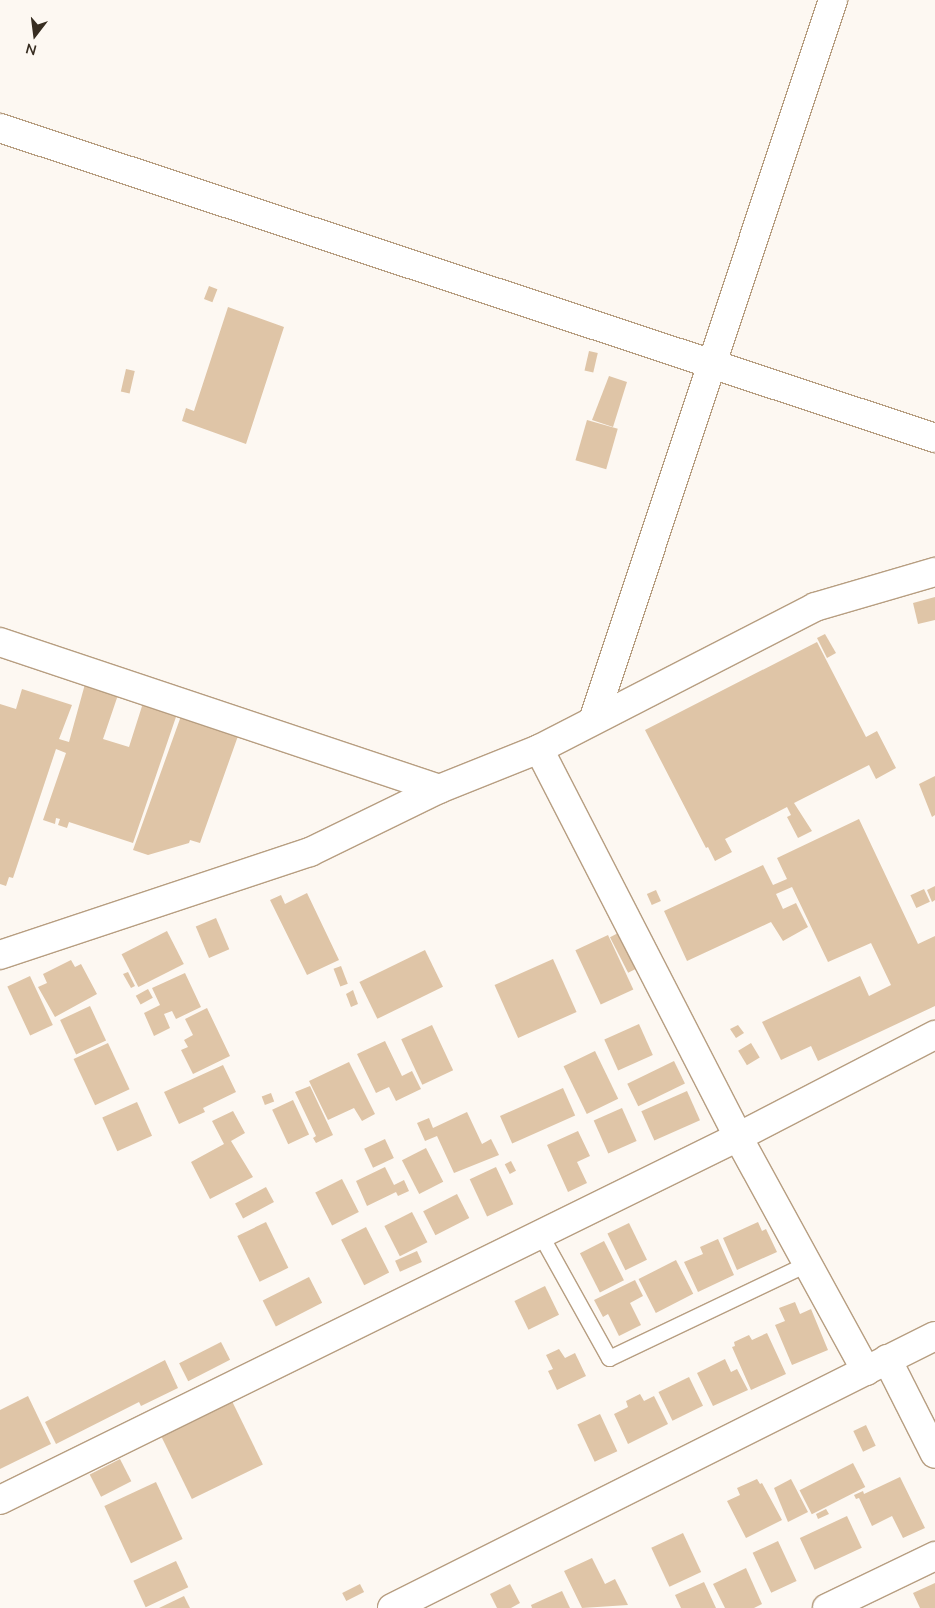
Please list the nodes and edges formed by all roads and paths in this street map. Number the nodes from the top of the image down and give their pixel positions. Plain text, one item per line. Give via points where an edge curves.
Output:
1 (833, 0) edge
2 (0, 128) edge
3 (712, 364) junction
4 (935, 438) edge
5 (935, 572) edge
6 (0, 642) edge
7 (594, 718) junction
8 (539, 749) junction
9 (439, 789) junction
10 (0, 955) edge
11 (935, 1035) edge
12 (738, 1137) junction
13 (540, 1234) junction
14 (808, 1263) junction
15 (935, 1336) edge
16 (877, 1365) junction
17 (935, 1454) edge
18 (0, 1500) edge
19 (935, 1556) edge
20 (392, 1608) edge
21 (827, 1608) edge

1 - 3 street
2 - 3 street
3 - 4 street
3 - 7 street
5 - 7 street via 815,607
6 - 9 street
7 - 8 street
8 - 9 street
8 - 12 street
9 - 10 street via 310,852
11 - 12 street
12 - 13 street
12 - 14 street
13 - 14 lane via 609,1358
13 - 18 street
14 - 16 street
15 - 16 street
16 - 17 street
16 - 20 street
19 - 21 street

